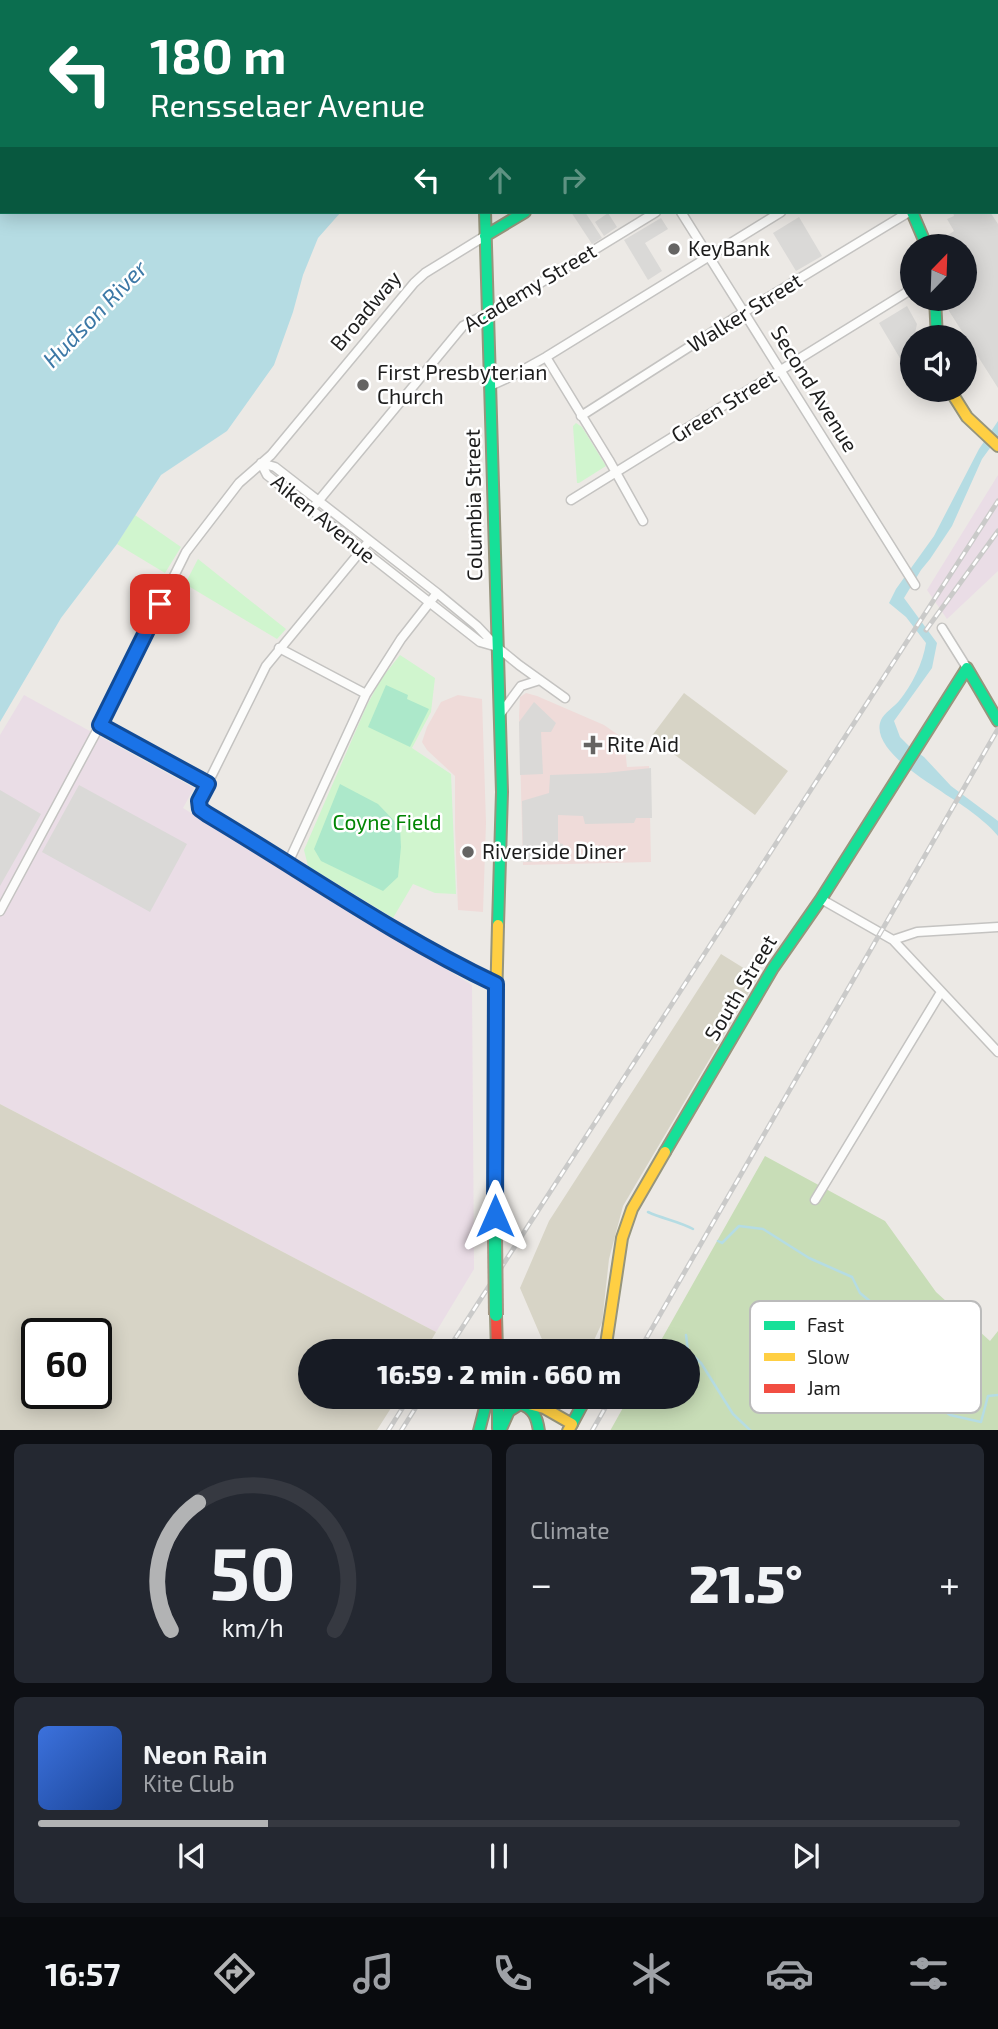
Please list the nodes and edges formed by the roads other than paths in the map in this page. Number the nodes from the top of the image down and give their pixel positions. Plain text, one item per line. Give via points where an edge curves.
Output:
1 (485, 214) edge
2 (522, 214) edge
3 (653, 214) edge
4 (682, 214) edge
5 (778, 214) edge
6 (908, 214) edge
7 (912, 214) edge
8 (921, 234) edge
9 (485, 236) junction
10 (709, 257) junction
11 (900, 296) edge
12 (488, 312) junction
13 (744, 313) junction
14 (546, 357) junction
15 (780, 371) junction
16 (490, 386) junction
17 (957, 402) edge
18 (581, 416) junction
19 (998, 446) edge
20 (261, 463) junction
21 (616, 472) junction
22 (571, 500) dead end
23 (319, 501) junction
24 (311, 510) junction
25 (643, 521) dead end
26 (369, 541) junction
27 (362, 550) junction
28 (915, 586) dead end
29 (437, 593) junction
30 (429, 603) junction
31 (942, 628) dead end
32 (497, 647) junction
33 (279, 648) junction
34 (967, 668) junction
35 (540, 680) junction
36 (366, 694) junction
37 (565, 698) dead end
38 (499, 716) junction
39 (998, 721) edge
40 (100, 725) junction
41 (208, 784) junction
42 (288, 863) junction
43 (821, 899) junction
44 (0, 911) edge
45 (998, 927) edge
46 (893, 940) junction
47 (496, 984) junction
48 (941, 992) junction
49 (998, 1052) edge
50 (815, 1200) dead end
51 (497, 1339) edge
52 (607, 1339) edge
53 (485, 1409) edge
54 (498, 1409) edge
55 (512, 1409) edge
56 (530, 1409) edge
57 (580, 1409) edge
58 (548, 1410) edge
59 (570, 1427) edge
60 (479, 1430) edge
61 (499, 1430) edge
62 (539, 1430) edge

1 - 9 main road, Columbia Street
2 - 9 main road, Broadway
3 - 12 street, Academy Street
4 - 10 street, Second Avenue
5 - 10 street
6 - 13 street, Walker Street
7 - 8 main road
9 - 12 main road, Columbia Street
9 - 20 street, Broadway via 414,283
10 - 13 street, Second Avenue
10 - 14 street
11 - 15 street, Green Street
12 - 16 main road, Columbia Street
12 - 23 street, Academy Street via 463,326
13 - 15 street, Second Avenue
13 - 18 street, Walker Street
14 - 16 street
14 - 18 street
15 - 21 street, Green Street
15 - 28 street, Second Avenue
16 - 32 main road, Columbia Street
17 - 19 main road
18 - 21 street
20 - 23 street, Aiken Avenue via 275,467
20 - 24 street, Aiken Avenue via 267,475
20 - 40 street, Broadway via 239,483 186,552
21 - 22 street, Green Street
21 - 25 street
23 - 24 street, Academy Street
23 - 26 street, Aiken Avenue
24 - 27 street, Aiken Avenue
26 - 27 street
26 - 29 street, Aiken Avenue
27 - 30 street, Aiken Avenue
27 - 33 street
29 - 30 street
29 - 32 street, Aiken Avenue
30 - 32 street, Aiken Avenue via 480,642
30 - 36 street
31 - 34 street
32 - 35 street, Aiken Avenue
32 - 38 main road, Columbia Street
33 - 36 street
33 - 41 street
34 - 39 main road
34 - 43 main road, South Street
35 - 37 street, Aiken Avenue
35 - 38 street via 522,686
36 - 42 street
38 - 47 main road, Columbia Street via 502,802
40 - 41 street
40 - 44 street, Broadway
41 - 42 street via 200,809
42 - 47 street via 452,963
43 - 46 street
43 - 52 main road, South Street via 773,968 632,1209 622,1238
45 - 46 street via 917,932
46 - 48 street
47 - 51 main road, Columbia Street, bridge
48 - 49 street
48 - 50 street
53 - 60 main road
54 - 61 main road
55 - 61 main road
56 - 62 main road
57 - 59 main road
58 - 59 main road

